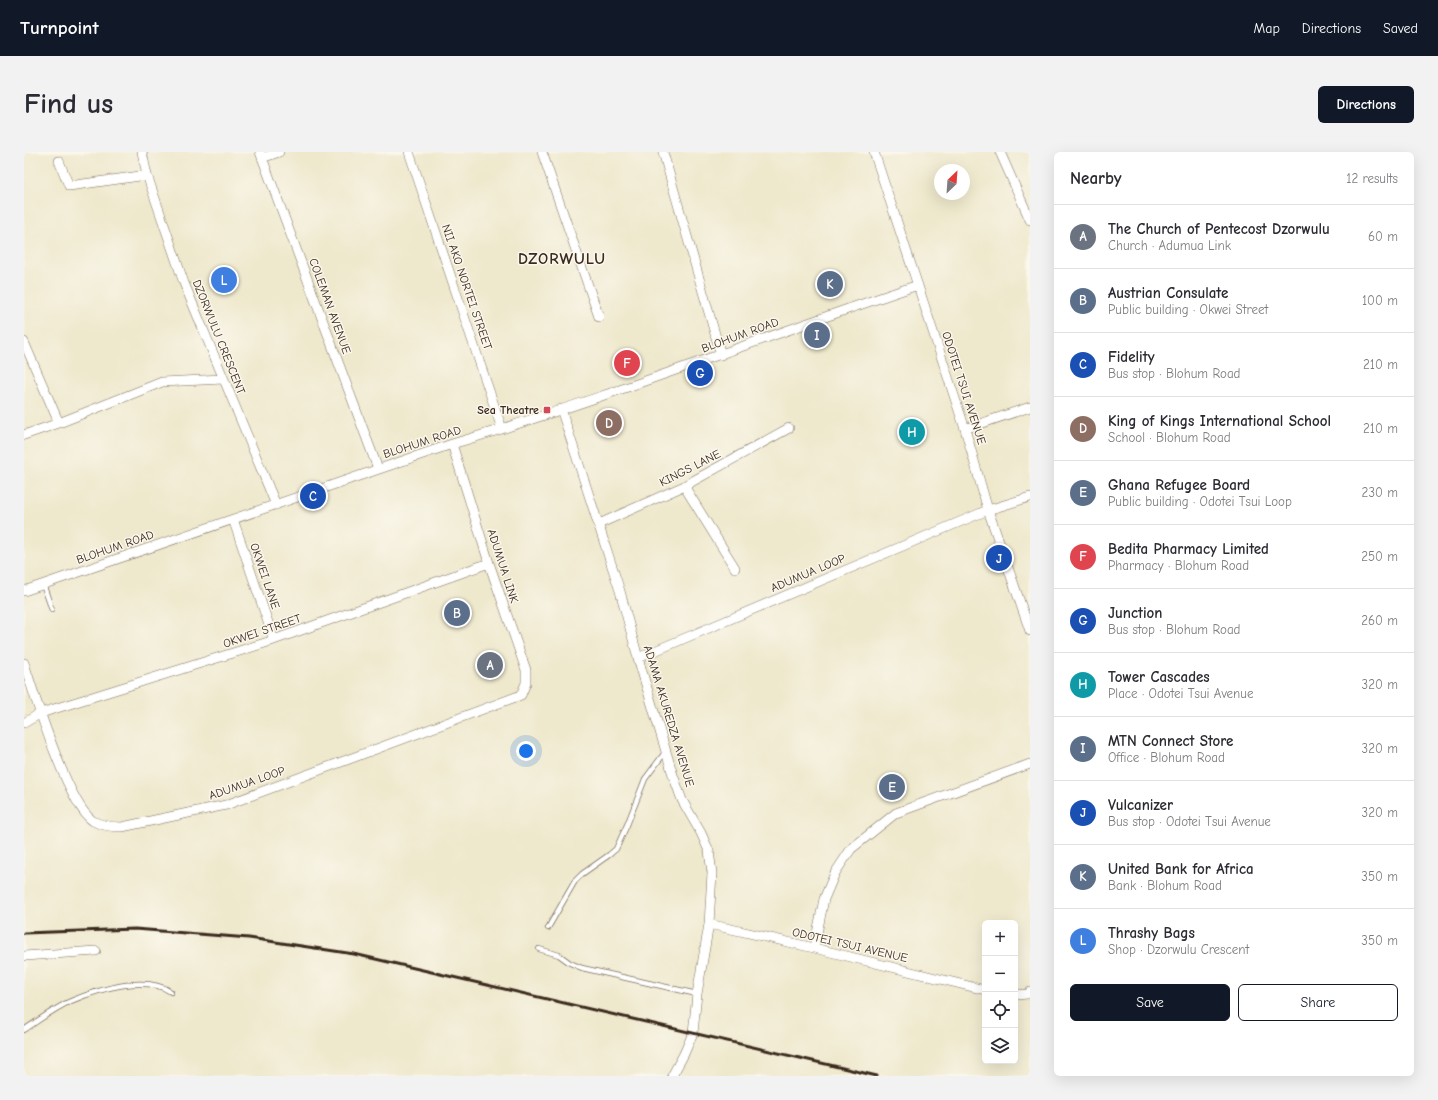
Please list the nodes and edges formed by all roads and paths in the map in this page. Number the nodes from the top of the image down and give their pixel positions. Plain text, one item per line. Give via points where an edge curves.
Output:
1 (142, 152) edge
2 (279, 152) edge
3 (409, 152) edge
4 (542, 152) edge
5 (663, 152) edge
6 (874, 152) edge
7 (1000, 152) edge
8 (261, 155) edge
9 (59, 161) dead end
10 (147, 175) junction
11 (1030, 220) edge
12 (918, 285) junction
13 (599, 317) dead end
14 (24, 342) edge
15 (721, 355) junction
16 (223, 379) junction
17 (1030, 407) edge
18 (561, 409) junction
19 (59, 423) junction
20 (789, 428) dead end
21 (502, 429) junction
22 (965, 429) junction
23 (24, 435) edge
24 (452, 444) junction
25 (378, 469) junction
26 (684, 486) junction
27 (1030, 497) edge
28 (276, 504) junction
29 (988, 510) junction
30 (233, 520) junction
31 (599, 524) junction
32 (489, 563) junction
33 (735, 568) dead end
34 (43, 584) junction
35 (24, 590) edge
36 (52, 610) dead end
37 (1030, 631) edge
38 (274, 640) junction
39 (638, 658) junction
40 (24, 663) edge
41 (521, 695) joint
42 (41, 713) junction
43 (24, 723) edge
44 (666, 752) junction
45 (1030, 764) edge
46 (710, 924) junction
47 (548, 928) dead end
48 (814, 948) junction
49 (539, 950) dead end
50 (96, 952) dead end
51 (24, 956) edge
52 (982, 989) edge
53 (171, 992) dead end
54 (1030, 992) edge
55 (697, 994) junction
56 (1018, 996) edge
57 (24, 1030) edge
58 (672, 1076) edge

1 - 10 street, DZORWULU CRESCENT
2 - 8 street
3 - 21 street, NII AKO NORTEI STREET
4 - 13 street
5 - 15 street
6 - 12 street, ODOTEI TSUI AVENUE
7 - 11 street
8 - 25 street, COLEMAN AVENUE
9 - 10 street via 69,186
10 - 16 street, DZORWULU CRESCENT via 184,283
12 - 15 street, BLOHUM ROAD
12 - 22 street, ODOTEI TSUI AVENUE
14 - 19 street
15 - 18 street, BLOHUM ROAD
16 - 19 street via 162,382
16 - 28 street, DZORWULU CRESCENT
17 - 22 street
18 - 21 street, BLOHUM ROAD
18 - 31 street, ADAMA AKUREDZA AVENUE
19 - 23 street
20 - 26 street, KINGS LANE
21 - 24 street, BLOHUM ROAD
22 - 29 street, ODOTEI TSUI AVENUE
24 - 25 street, BLOHUM ROAD
24 - 32 street, ADUMUA LINK
25 - 28 street, BLOHUM ROAD
26 - 31 street, KINGS LANE
26 - 33 street
27 - 29 street, ADUMUA LOOP
28 - 30 street, BLOHUM ROAD
29 - 37 street, ODOTEI TSUI AVENUE
29 - 39 street, ADUMUA LOOP
30 - 34 street, BLOHUM ROAD
30 - 38 street, OKWEI LANE
31 - 39 street, ADAMA AKUREDZA AVENUE
32 - 38 street, OKWEI STREET
32 - 41 street, ADUMUA LINK via 526,670 526,683
34 - 35 street, BLOHUM ROAD
34 - 36 lane
38 - 42 street, OKWEI STREET
39 - 44 street, ADAMA AKUREDZA AVENUE
40 - 42 street, ADUMUA LOOP
41 - 42 street, ADUMUA LOOP via 226,805 122,827 109,827 92,820 83,810 70,788
42 - 43 street, OKWEI STREET
44 - 46 street, ADAMA AKUREDZA AVENUE via 682,800 709,851 712,874
44 - 47 lane via 645,779 616,848 575,881
45 - 48 street via 896,813 851,848 835,873 824,900
46 - 48 street, ODOTEI TSUI AVENUE
46 - 55 street, ADAMA AKUREDZA AVENUE
48 - 52 street, ODOTEI TSUI AVENUE
49 - 55 lane via 559,955 582,968
50 - 51 street
53 - 57 lane via 156,985 146,984 109,988 70,1002
54 - 56 street
55 - 58 street, ADAMA AKUREDZA AVENUE via 692,1033

